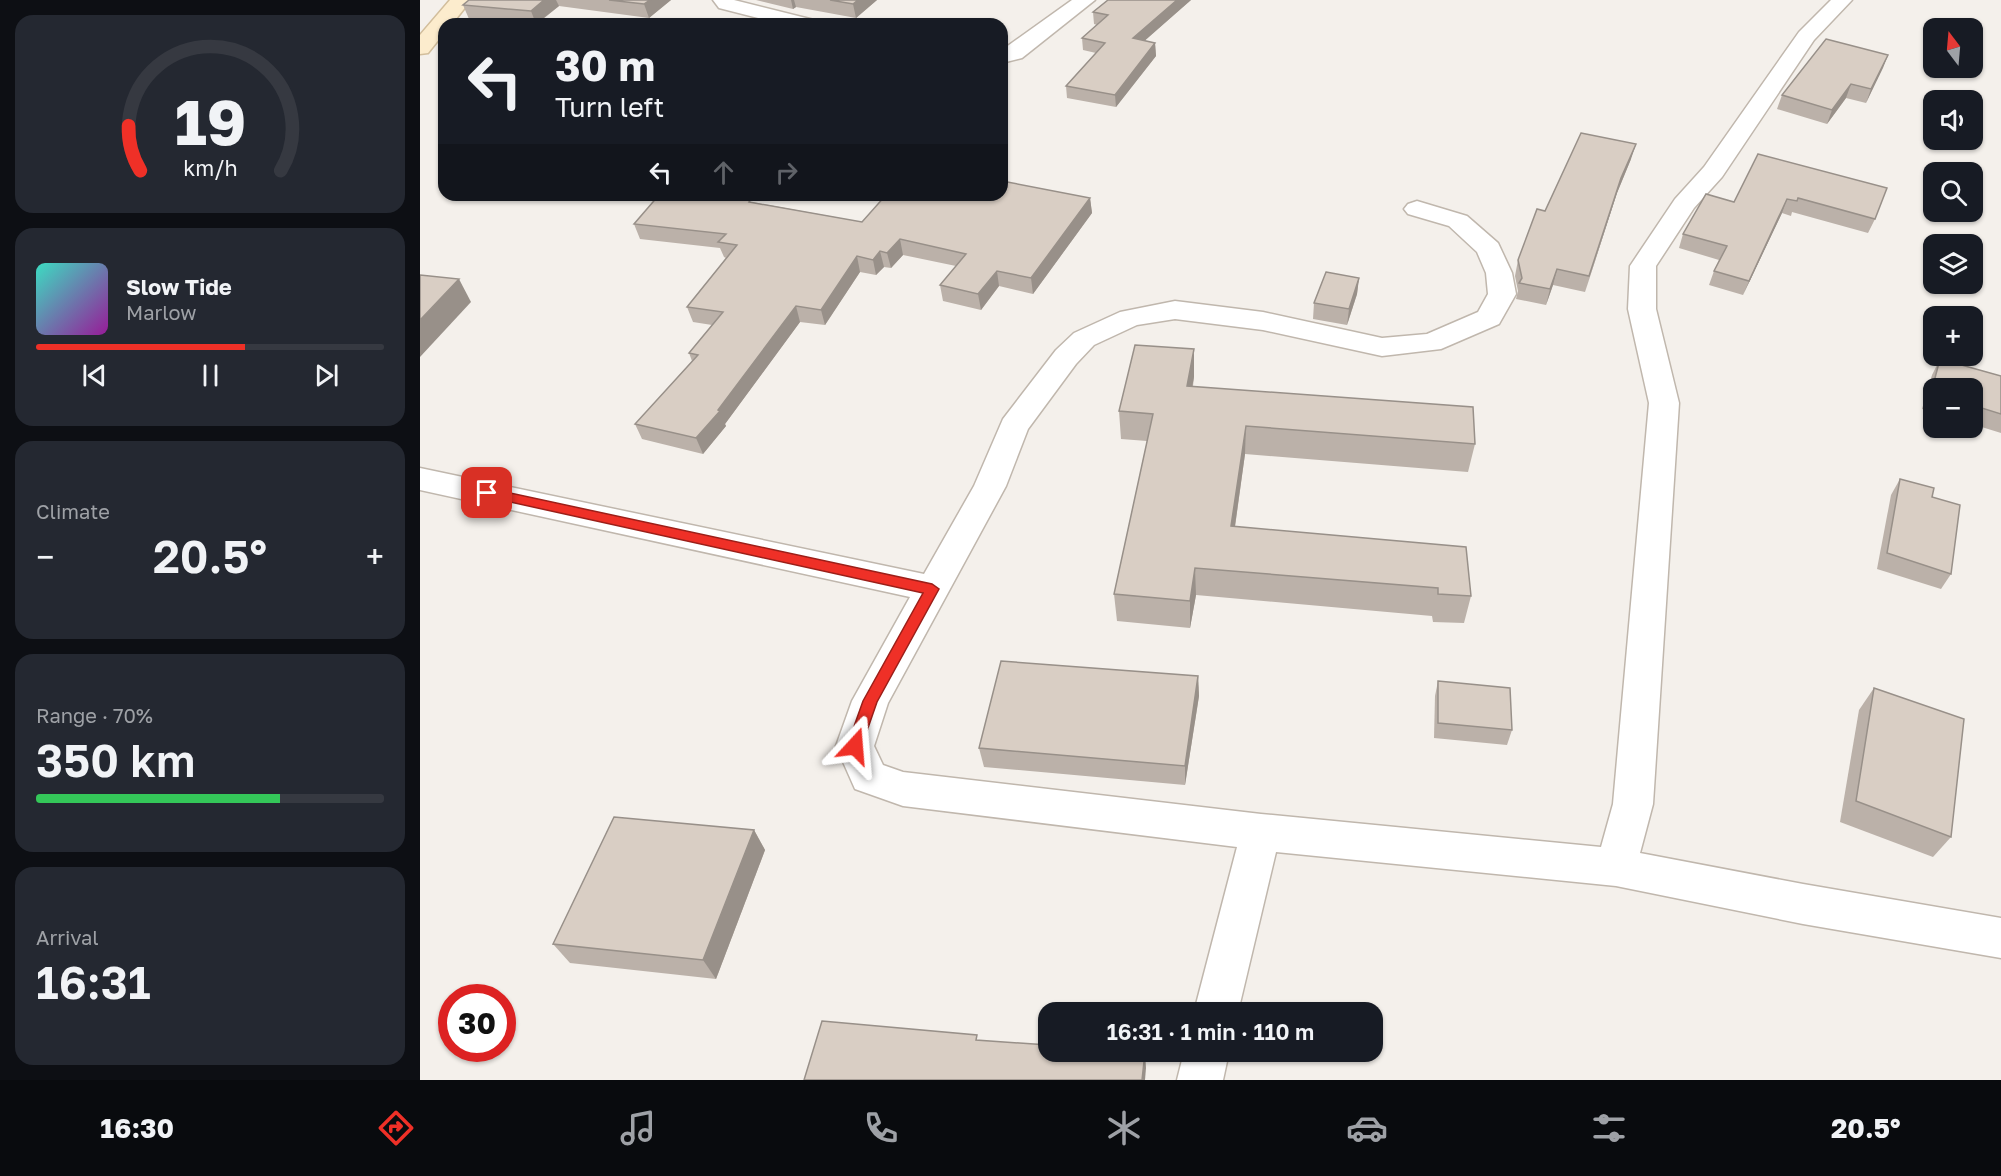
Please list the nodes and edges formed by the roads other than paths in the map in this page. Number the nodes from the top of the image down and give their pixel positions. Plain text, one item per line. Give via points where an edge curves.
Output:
1 (461, 0) edge
2 (723, 0) edge
3 (1084, 0) edge
4 (1842, 0) edge
5 (446, 18) edge
6 (783, 18) edge
7 (438, 27) edge
8 (420, 48) edge
9 (1008, 55) edge
10 (1418, 209) dead end
11 (420, 479) edge
12 (932, 589) junction
13 (1261, 832) junction
14 (1616, 867) junction
15 (2001, 938) edge
16 (1218, 1002) edge
17 (1204, 1062) edge
18 (1200, 1080) edge

1 - 5 street
2 - 6 street
3 - 9 street
4 - 14 street via 1806,36 1643,266 1642,309 1664,403 1633,804
7 - 8 street
10 - 12 street via 1458,221 1489,249 1502,294 1489,318 1431,343 1382,347 1263,321 1175,310 1130,318 1084,339 1014,426 990,486
11 - 12 street
12 - 13 street via 870,701 855,746 868,777 903,789
13 - 14 street
13 - 16 street
14 - 15 street
17 - 18 street

